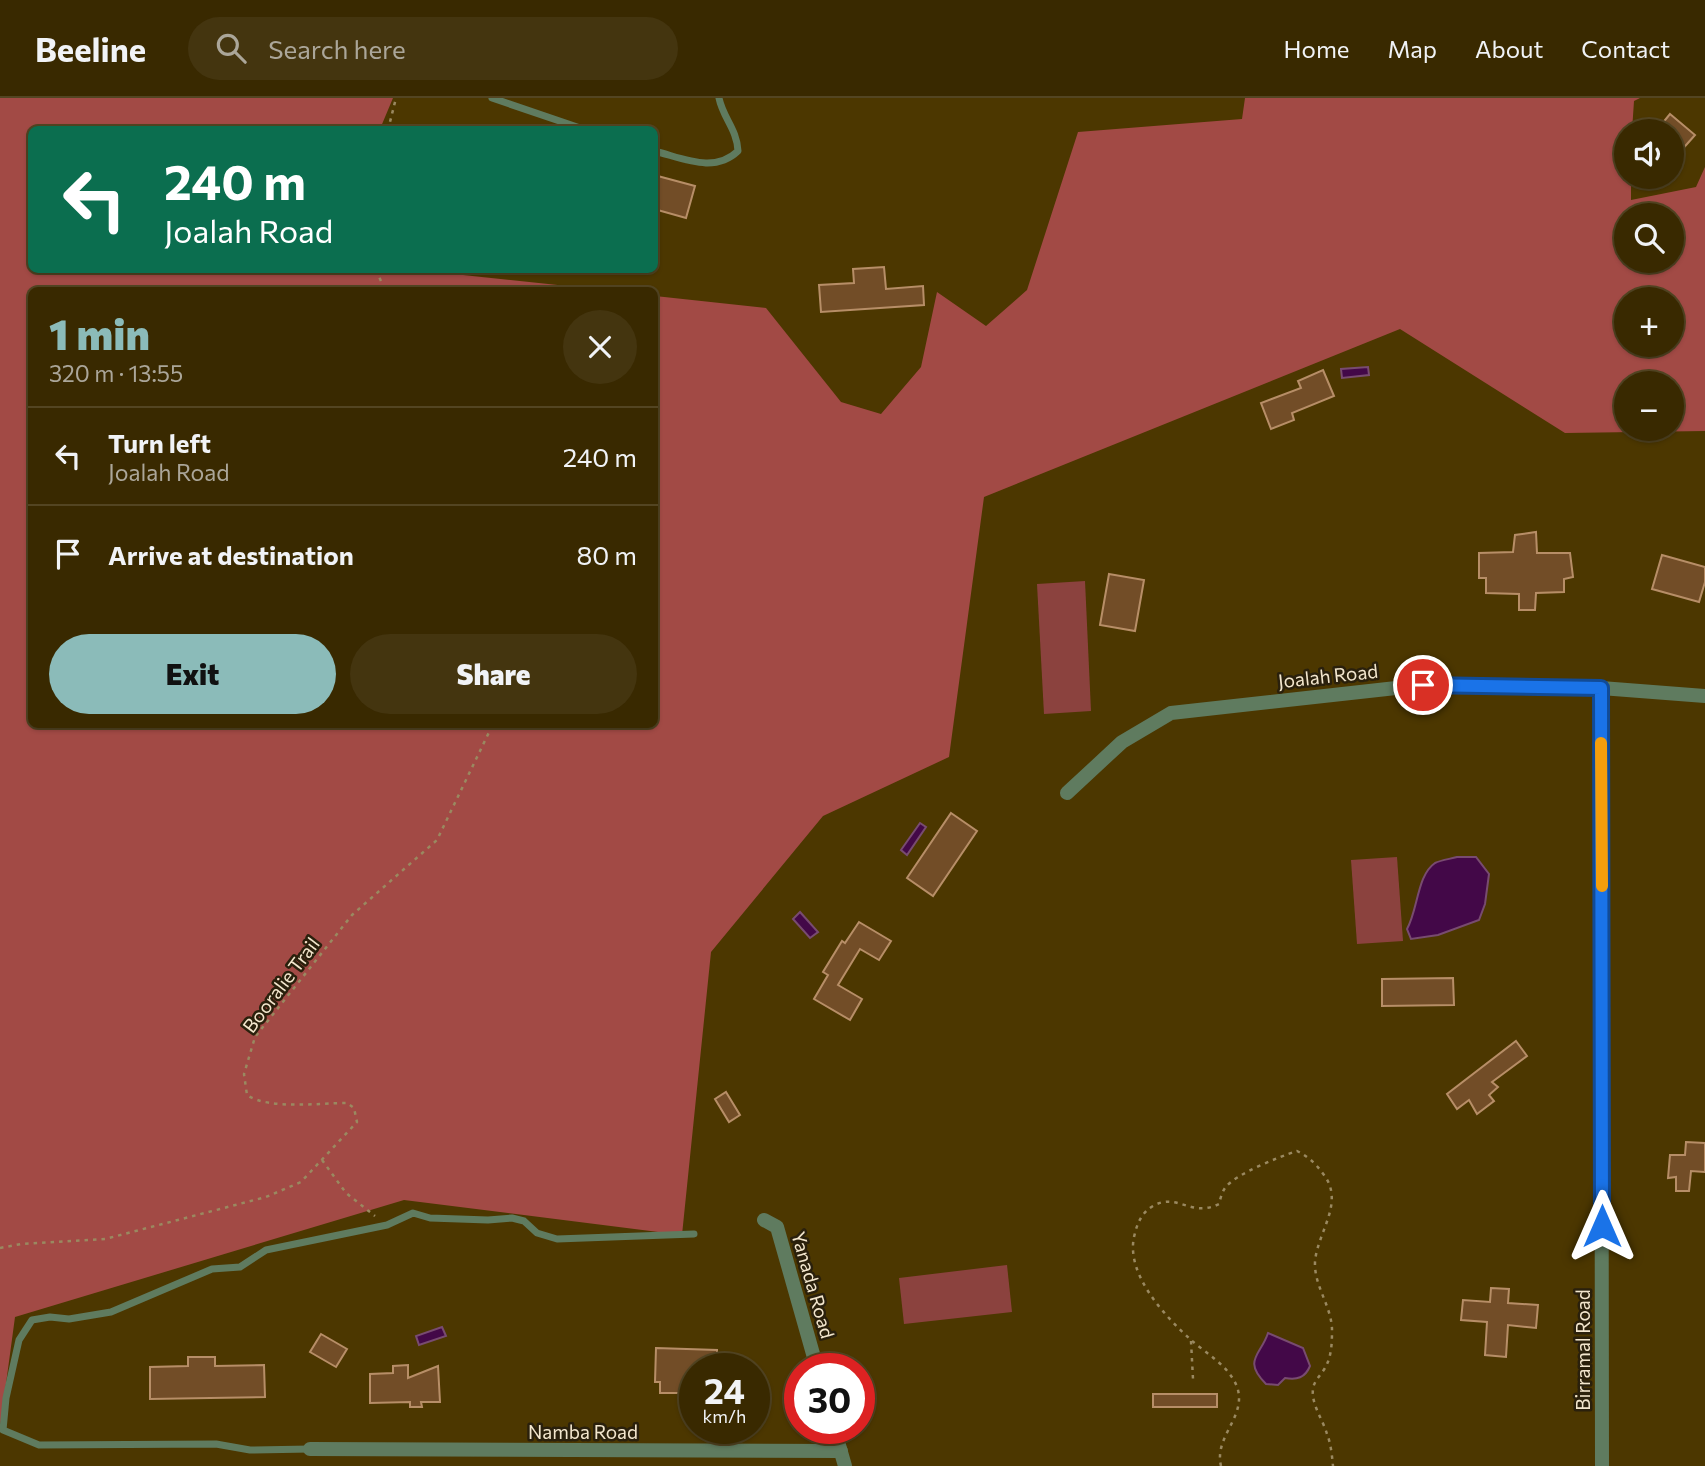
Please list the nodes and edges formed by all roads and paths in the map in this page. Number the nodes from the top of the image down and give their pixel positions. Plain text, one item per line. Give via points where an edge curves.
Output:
1 (396, 98) edge
2 (492, 98) edge
3 (719, 98) edge
4 (389, 126) edge
5 (574, 126) edge
6 (658, 151) edge
7 (1601, 688) junction
8 (1705, 696) edge
9 (491, 728) edge
10 (1068, 793) dead end
11 (322, 1160) junction
12 (764, 1220) dead end
13 (387, 1225) junction
14 (694, 1234) dead end
15 (0, 1248) edge
16 (1191, 1339) junction
17 (813, 1353) edge
18 (1193, 1379) dead end
19 (839, 1444) edge
20 (310, 1449) joint
21 (841, 1451) junction
22 (845, 1466) edge
23 (1221, 1466) edge
24 (1333, 1466) edge
25 (1602, 1466) edge

1 - 4 path
2 - 5 lane
3 - 6 lane via 737,137 738,151 727,161 706,164
7 - 8 street, Joalah Road
7 - 10 street, Joalah Road via 1423,685 1171,713 1122,742
7 - 25 street, Birramal Road
9 - 11 path, Booralie Trail via 437,840 352,915 255,1037 244,1074 247,1095 255,1101 347,1103 354,1108 357,1122
11 - 13 path via 346,1193
11 - 15 path, Booralie Trail via 301,1182 253,1200 106,1239
12 - 17 street, Yanada Road via 777,1227
13 - 14 lane via 413,1213 430,1218 512,1218 556,1238
13 - 20 lane via 266,1250 240,1267 212,1269 111,1312 32,1320 19,1340 3,1430 39,1445 216,1444 250,1450
16 - 18 path
16 - 23 path via 1229,1373 1238,1390 1238,1408 1221,1446
16 - 24 path via 1140,1277 1133,1256 1139,1219 1163,1201 1207,1210 1219,1205 1225,1188 1265,1163 1297,1151 1308,1157 1330,1183 1332,1197 1315,1262 1332,1327 1331,1353 1313,1388
19 - 21 street
20 - 21 street, Namba Road
21 - 22 street

